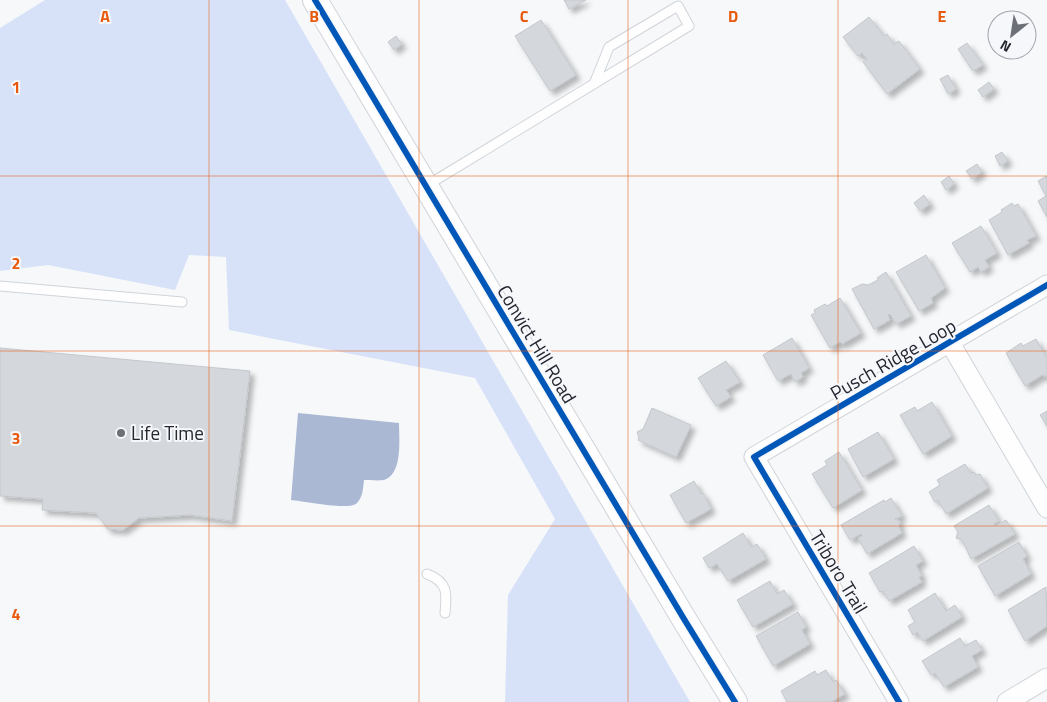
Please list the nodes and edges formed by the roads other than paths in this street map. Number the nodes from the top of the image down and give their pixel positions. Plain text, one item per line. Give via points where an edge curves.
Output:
1 (315, 0) edge
2 (594, 84) junction
3 (426, 186) junction
4 (1047, 285) edge
5 (0, 286) edge
6 (182, 302) dead end
7 (950, 343) junction
8 (754, 457) joint
9 (1047, 508) edge
10 (427, 574) dead end
11 (445, 613) dead end
12 (1047, 678) edge
13 (736, 702) edge
14 (899, 702) edge
15 (1007, 702) edge

1 - 3 street, Convict Hill Road
2 - 2 lane via 689,26 678,6 610,47
2 - 3 lane
3 - 13 street, Convict Hill Road
4 - 7 street, Pusch Ridge Loop
5 - 6 lane
7 - 8 street, Pusch Ridge Loop
7 - 9 street
8 - 14 street, Triboro Trail
10 - 11 lane via 441,581 444,587
12 - 15 street

